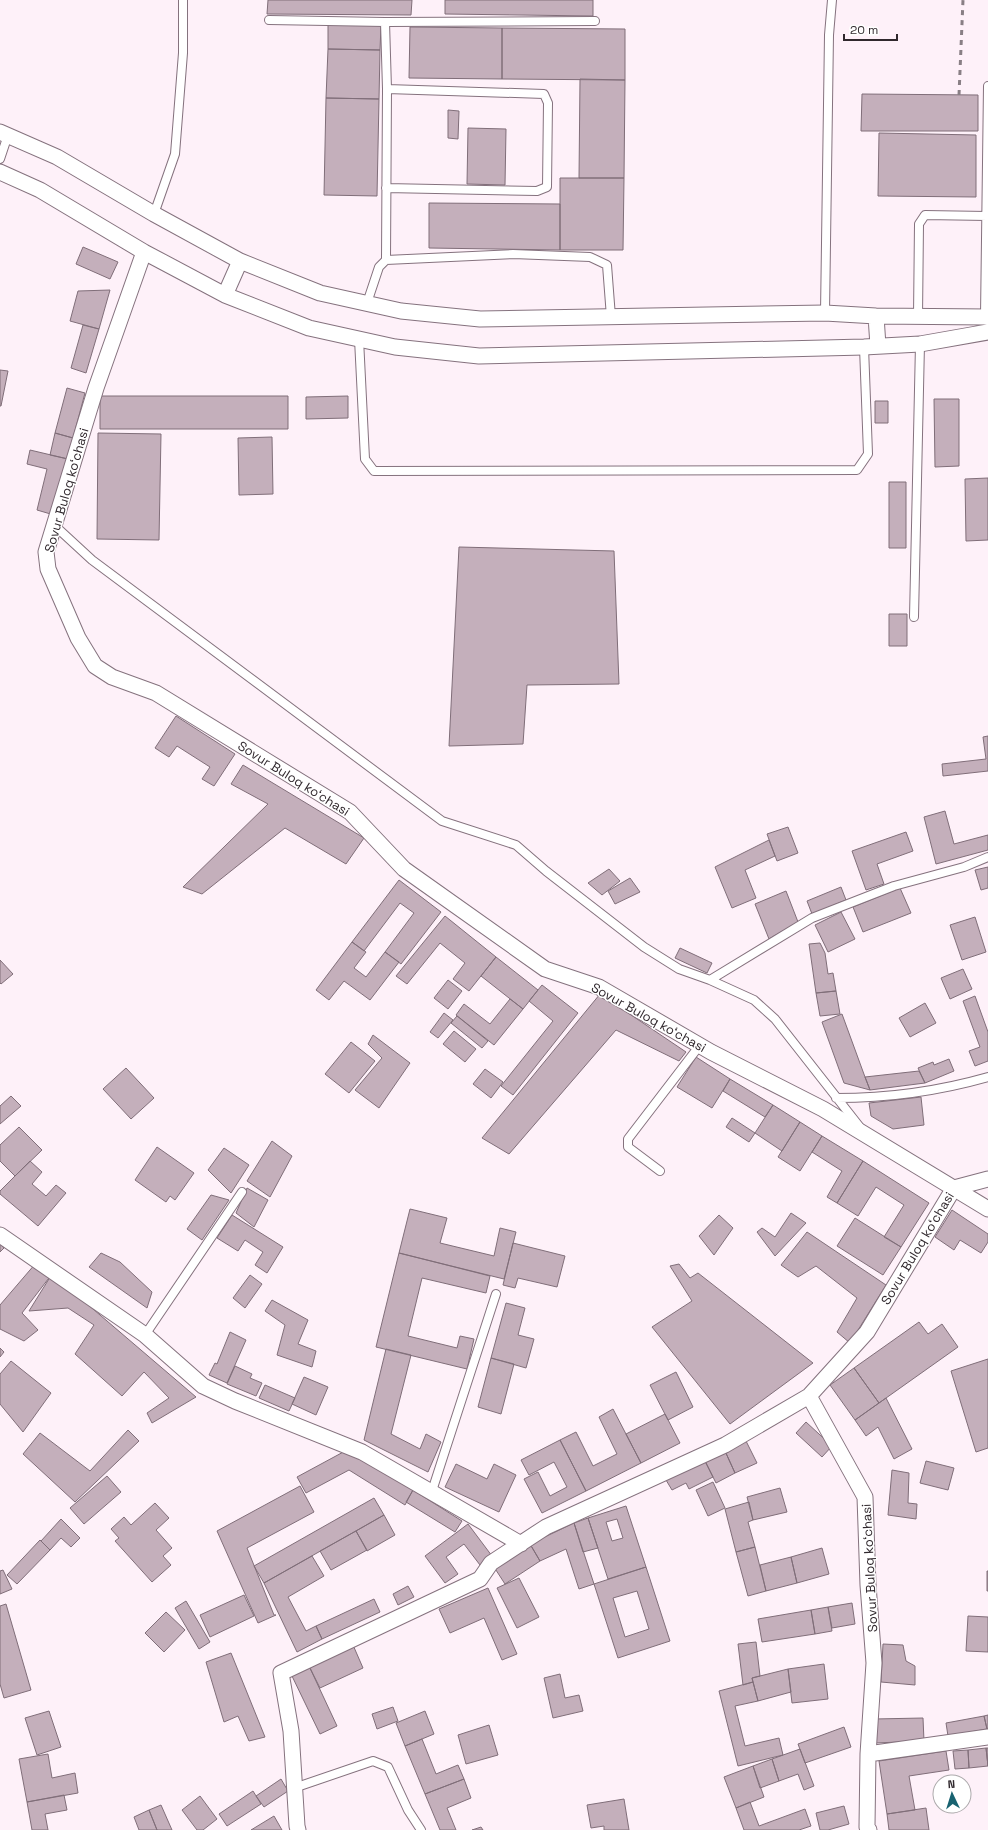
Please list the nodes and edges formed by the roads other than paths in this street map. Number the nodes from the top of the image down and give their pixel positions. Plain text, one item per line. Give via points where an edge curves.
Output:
1 (183, 0) edge
2 (832, 0) edge
3 (269, 20) dead end
4 (594, 21) dead end
5 (385, 22) junction
6 (988, 86) edge
7 (387, 89) junction
8 (4, 134) edge
9 (0, 159) edge
10 (0, 172) edge
11 (386, 188) junction
12 (154, 214) junction
13 (987, 216) junction
14 (144, 252) junction
15 (386, 260) junction
16 (240, 261) junction
17 (225, 295) junction
18 (367, 303) junction
19 (825, 313) junction
20 (611, 316) junction
21 (876, 316) junction
22 (987, 316) edge
23 (918, 317) junction
24 (988, 332) edge
25 (359, 339) junction
26 (920, 344) junction
27 (871, 347) junction
28 (54, 525) junction
29 (914, 617) dead end
30 (988, 857) edge
31 (710, 980) junction
32 (700, 1045) junction
33 (988, 1077) edge
34 (836, 1098) junction
35 (865, 1134) junction
36 (660, 1171) dead end
37 (988, 1179) edge
38 (954, 1188) junction
39 (242, 1192) dead end
40 (988, 1209) edge
41 (0, 1235) edge
42 (496, 1294) dead end
43 (145, 1335) junction
44 (809, 1396) junction
45 (432, 1491) junction
46 (521, 1544) junction
47 (988, 1737) edge
48 (868, 1754) junction
49 (294, 1788) junction
50 (298, 1830) edge
51 (420, 1830) edge
52 (868, 1830) edge

1 - 12 lane via 183,52 175,154
2 - 19 lane via 829,35
3 - 5 lane
4 - 5 lane
5 - 7 lane
6 - 13 lane
7 - 11 lane
7 - 11 lane via 544,94 548,103 546,187 537,191
8 - 9 lane
8 - 12 street via 57,157
10 - 14 street via 40,190
11 - 15 lane
12 - 16 street
13 - 22 lane
13 - 23 lane via 925,216 919,224
14 - 17 street
14 - 28 street, Sovur Buloq koʻchasi via 96,388
15 - 18 lane via 379,267
15 - 20 lane via 514,254 590,256 607,265
16 - 17 street
16 - 18 street via 320,293
17 - 25 street via 310,328
18 - 20 street via 401,311 480,319
19 - 20 street
19 - 21 street
21 - 23 street
21 - 27 street
22 - 23 street
24 - 26 street
25 - 27 street via 395,347 479,356
25 - 27 lane via 365,458 374,471 857,470 868,454
26 - 27 street
26 - 29 lane
28 - 31 lane via 92,560 442,821 516,845 644,948 680,969
28 - 32 street, Sovur Buloq koʻchasi via 46,552 48,569 78,638 95,666 112,677 156,693 350,812 404,869 545,969 599,987
30 - 31 lane via 964,867 894,886 812,918
31 - 34 lane via 754,1000 775,1019
32 - 35 street, Sovur Buloq koʻchasi via 823,1109
32 - 36 lane via 628,1139 628,1147
33 - 34 lane via 956,1087 868,1098
34 - 35 lane
35 - 38 street, Sovur Buloq koʻchasi
37 - 38 street
38 - 40 street
38 - 44 street, Sovur Buloq koʻchasi via 867,1332
39 - 43 lane
41 - 43 street
42 - 45 lane
43 - 45 street via 203,1386 362,1452
44 - 46 street via 725,1445 546,1527
44 - 48 street, Sovur Buloq koʻchasi via 865,1497 874,1662
45 - 46 street
46 - 49 street via 491,1563 480,1579 281,1673 291,1731
47 - 48 street
48 - 52 street, Sovur Buloq koʻchasi
49 - 50 street
49 - 51 lane via 373,1761 388,1767

